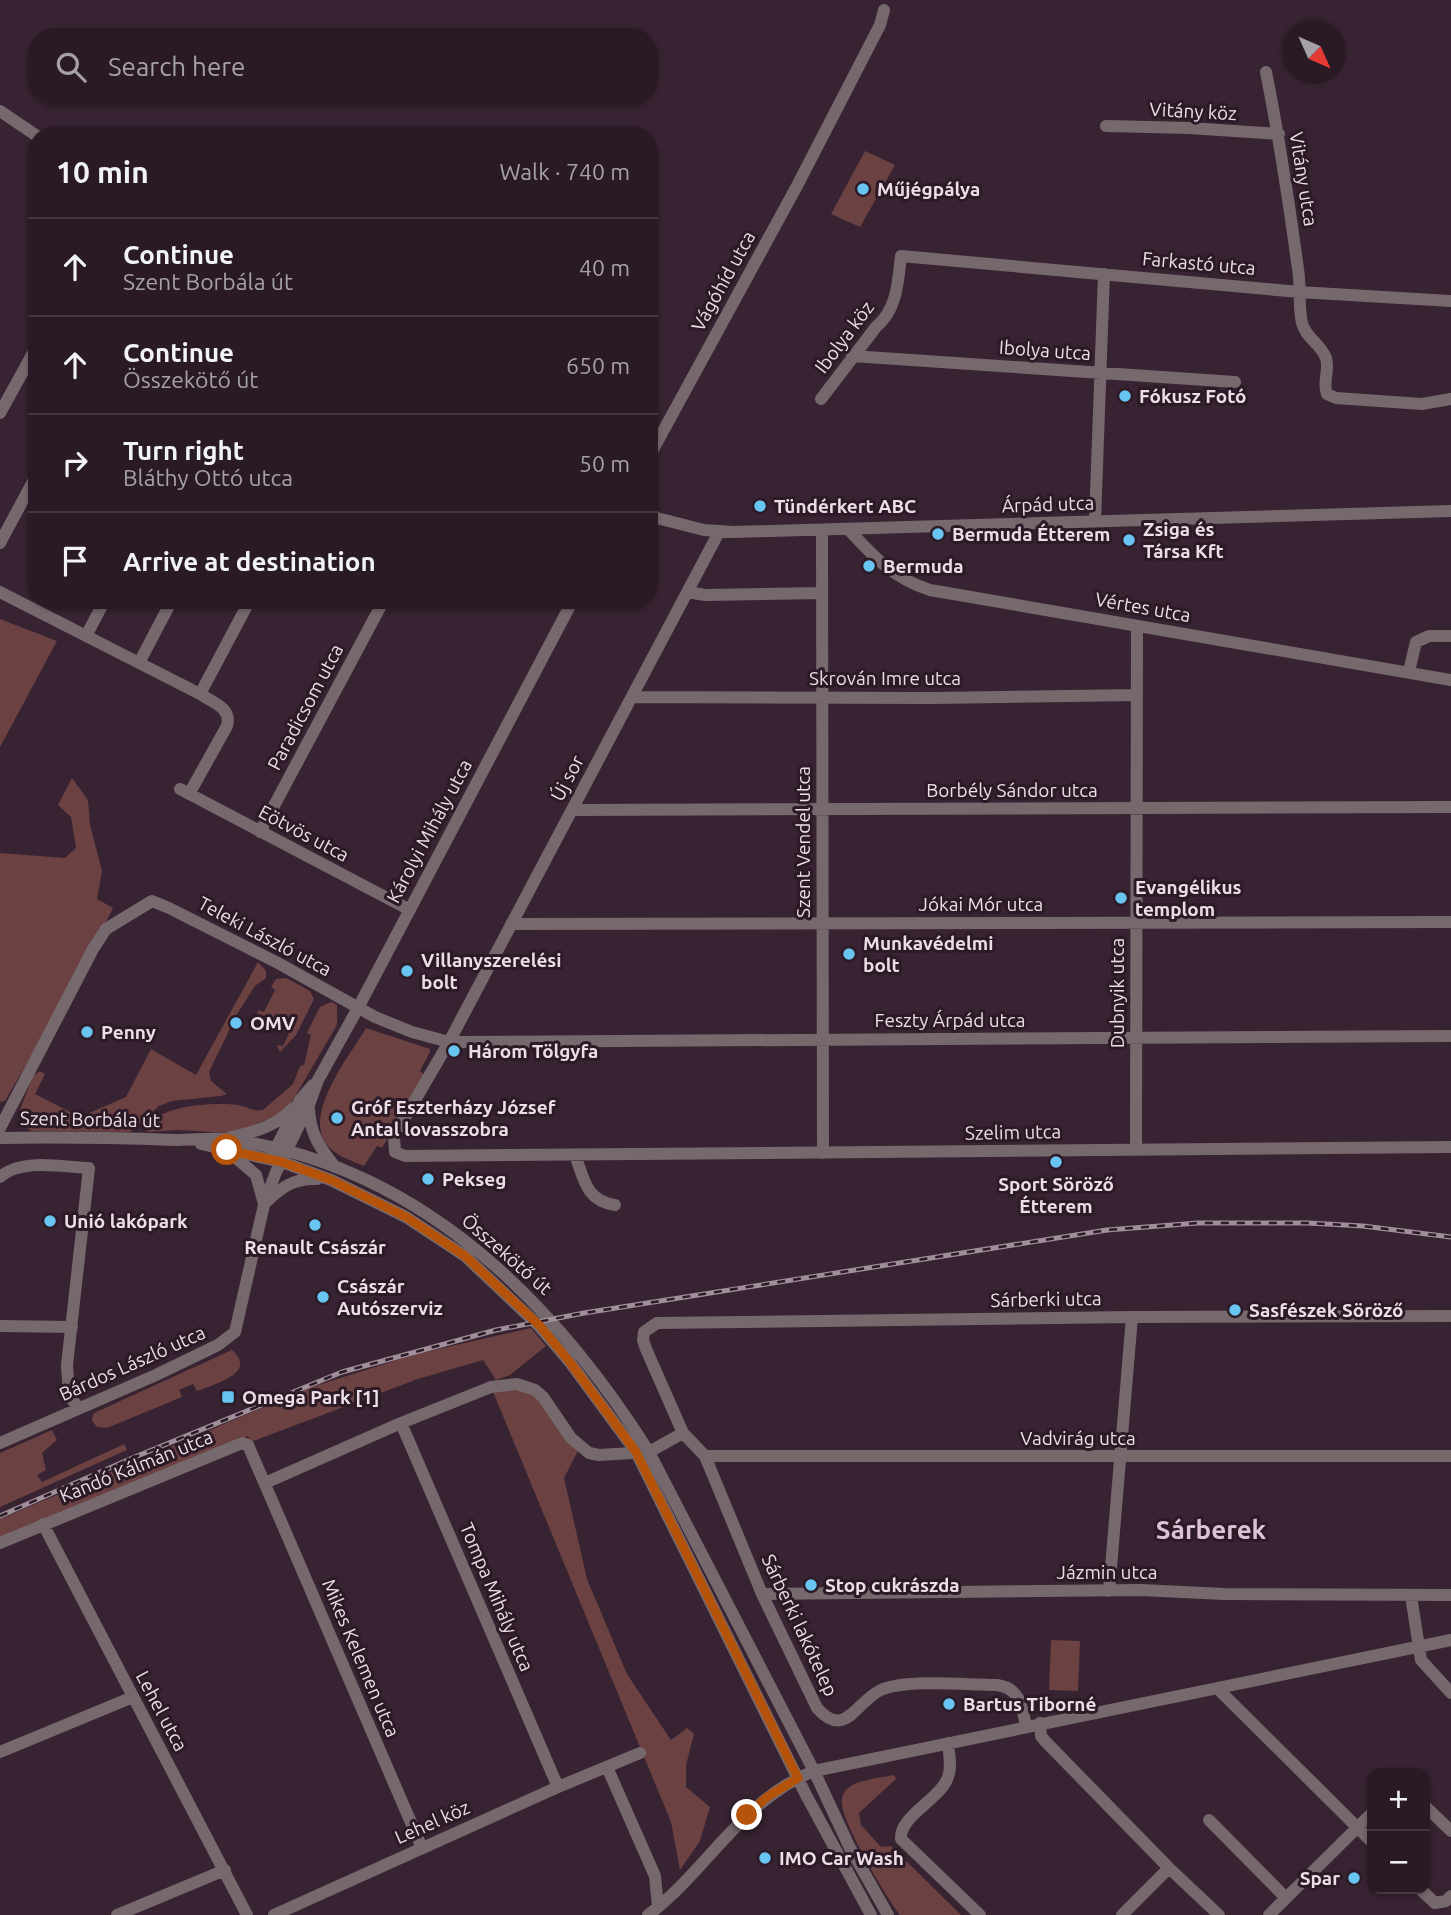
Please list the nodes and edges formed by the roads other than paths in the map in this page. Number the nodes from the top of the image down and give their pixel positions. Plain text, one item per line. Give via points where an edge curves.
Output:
1 (884, 9) dead end
2 (1266, 72) dead end
3 (0, 111) edge
4 (1106, 126) dead end
5 (28, 130) edge
6 (1279, 134) junction
7 (943, 261) joint
8 (1104, 274) junction
9 (1299, 292) junction
10 (1451, 301) edge
11 (852, 356) junction
12 (28, 363) edge
13 (1100, 373) junction
14 (1235, 382) dead end
15 (821, 399) dead end
16 (1451, 399) edge
17 (0, 414) edge
18 (658, 440) edge
19 (28, 491) edge
20 (1451, 511) edge
21 (658, 518) edge
22 (1095, 521) junction
23 (822, 530) junction
24 (849, 530) junction
25 (719, 533) junction
26 (0, 543) edge
27 (0, 592) edge
28 (688, 592) junction
29 (822, 593) junction
30 (28, 602) edge
31 (43, 609) edge
32 (100, 609) edge
33 (167, 609) edge
34 (245, 609) edge
35 (379, 609) edge
36 (568, 609) edge
37 (1137, 625) junction
38 (86, 636) junction
39 (1451, 636) edge
40 (139, 663) junction
41 (1409, 671) junction
42 (1451, 680) edge
43 (200, 694) junction
44 (1137, 695) junction
45 (632, 697) junction
46 (822, 698) junction
47 (1451, 807) edge
48 (1137, 808) junction
49 (572, 810) junction
50 (822, 810) junction
51 (260, 832) junction
52 (410, 909) junction
53 (1451, 922) edge
54 (1136, 923) junction
55 (823, 924) junction
56 (512, 925) junction
57 (358, 1008) junction
58 (1451, 1036) edge
59 (1136, 1038) junction
60 (823, 1040) junction
61 (449, 1042) junction
62 (304, 1103) junction
63 (0, 1128) edge
64 (0, 1138) edge
65 (226, 1144) junction
66 (1451, 1147) edge
67 (1136, 1150) junction
68 (395, 1152) joint
69 (823, 1153) junction
70 (575, 1154) junction
71 (278, 1155) junction
72 (334, 1174) junction
73 (0, 1177) edge
74 (264, 1204) junction
75 (615, 1205) dead end
76 (1451, 1316) edge
77 (1132, 1317) junction
78 (0, 1326) edge
79 (72, 1327) junction
80 (644, 1332) joint
81 (79, 1409) junction
82 (401, 1423) junction
83 (683, 1433) junction
84 (0, 1443) edge
85 (643, 1452) junction
86 (705, 1456) junction
87 (1451, 1456) edge
88 (1122, 1457) junction
89 (265, 1483) junction
90 (43, 1524) junction
91 (0, 1543) edge
92 (1109, 1591) junction
93 (762, 1594) junction
94 (1451, 1595) edge
95 (1411, 1596) junction
96 (1451, 1640) edge
97 (1419, 1647) junction
98 (1217, 1688) junction
99 (1451, 1693) edge
100 (133, 1697) junction
101 (1040, 1723) junction
102 (1026, 1726) junction
103 (948, 1743) junction
104 (0, 1752) edge
105 (640, 1753) dead end
106 (607, 1767) junction
107 (814, 1771) junction
108 (798, 1778) junction
109 (558, 1787) junction
110 (1430, 1810) edge
111 (1367, 1818) edge
112 (1209, 1820) dead end
113 (1357, 1828) junction
114 (1451, 1831) edge
115 (1367, 1837) edge
116 (422, 1848) junction
117 (1169, 1868) junction
118 (225, 1870) junction
119 (1426, 1894) edge
120 (1451, 1896) edge
121 (1286, 1898) junction
122 (653, 1911) edge
123 (117, 1915) edge
124 (247, 1915) edge
125 (274, 1915) edge
126 (871, 1915) edge
127 (888, 1915) edge
128 (980, 1915) edge
129 (1122, 1915) edge
130 (1219, 1915) edge
131 (1269, 1915) edge

1 - 18 street, Vágóhíd utca via 830,123
2 - 6 street, Vitány utca
3 - 5 street
4 - 6 street, Vitány köz
6 - 9 street, Vitány utca
7 - 8 street, Farkastó utca
7 - 11 street, Ibolya köz via 901,256 898,285 886,319
8 - 9 street, Farkastó utca
8 - 13 street
9 - 10 street, Farkastó utca
9 - 16 street, Vitány utca via 1304,330 1328,366 1327,394 1422,404
11 - 13 street, Ibolya utca
11 - 15 street, Ibolya köz
12 - 17 street
13 - 14 street, Ibolya utca
13 - 22 street
19 - 26 street
20 - 22 street, Árpád utca
21 - 25 street, Árpád utca
22 - 24 street, Árpád utca
23 - 24 street, Árpád utca
23 - 25 street, Árpád utca
23 - 29 street, Szent Vendel utca
24 - 37 street, Vértes utca via 878,562 914,585
25 - 28 street, Új sor
27 - 30 street
28 - 29 street
28 - 45 street, Új sor
29 - 46 street, Szent Vendel utca
31 - 38 street
32 - 38 street
33 - 40 street
34 - 43 street
35 - 51 street, Paradicsom utca
36 - 52 street, Károlyi Mihály utca
37 - 41 street, Vértes utca
37 - 44 street, Dubnyik utca
38 - 40 street
39 - 41 street via 1429,636 1416,642
40 - 43 street
41 - 42 street, Vértes utca
43 - 51 street, Eötvös utca via 229,717 185,792
44 - 46 street, Skrován Imre utca
44 - 48 street, Dubnyik utca
45 - 46 street, Skrován Imre utca
45 - 49 street, Új sor
46 - 50 street, Szent Vendel utca
47 - 48 street, Borbély Sándor utca
48 - 50 street, Borbély Sándor utca
48 - 54 street, Dubnyik utca
49 - 50 street, Borbély Sándor utca
49 - 56 street, Új sor
50 - 55 street, Szent Vendel utca
51 - 52 street, Eötvös utca
52 - 57 street, Károlyi Mihály utca
53 - 54 street, Jókai Mór utca
54 - 55 street, Jókai Mór utca
54 - 59 street, Dubnyik utca
55 - 56 street, Jókai Mór utca
55 - 60 street, Szent Vendel utca
56 - 61 street, Új sor
57 - 61 street, Teleki László utca via 390,1025
57 - 62 street, Károlyi Mihály utca
57 - 63 street, Teleki László utca via 152,901 106,929
58 - 59 street, Feszty Árpád utca
59 - 60 street, Feszty Árpád utca
59 - 67 street, Dubnyik utca
60 - 61 street, Feszty Árpád utca
60 - 69 street, Szent Vendel utca
61 - 68 street, Új sor via 394,1136
62 - 65 street
62 - 71 street, Károlyi Mihály utca
62 - 72 street via 312,1133
64 - 65 street, Szent Borbála út
65 - 71 street, Szent Borbála út
65 - 74 street via 256,1175
66 - 67 street, Szelim utca
67 - 69 street, Szelim utca
68 - 70 street, Szelim utca via 405,1156
69 - 70 street, Szelim utca
70 - 75 street via 595,1199
71 - 72 street, Összekötő út
71 - 74 street, Károlyi Mihály utca
72 - 74 street via 292,1181
72 - 85 street, Összekötő út via 465,1256 540,1326
73 - 79 street via 23,1166 89,1168
74 - 81 street, Bárdos László utca via 235,1332 218,1345
76 - 77 street, Sárberki utca
77 - 80 street, Sárberki utca via 657,1323
77 - 88 street
78 - 79 street
79 - 81 street via 69,1396
80 - 83 street, Sárberki lakótelep via 646,1349
81 - 84 street, Bárdos László utca
82 - 85 street via 491,1387 526,1385 543,1397 571,1438 589,1453
82 - 89 street
82 - 109 street, Tompa Mihály utca
83 - 85 street
83 - 86 street, Sárberki lakótelep
85 - 107 street, Összekötő út
85 - 108 street, Összekötő út
86 - 88 street, Vadvirág utca
86 - 93 street, Sárberki lakótelep
87 - 88 street, Vadvirág utca
88 - 92 street
89 - 90 street, Kandó Kálmán utca via 243,1443
89 - 116 street, Mikes Kelemen utca
90 - 91 street, Kandó Kálmán utca
90 - 100 street, Lehel utca
92 - 93 street, Jázmin utca
92 - 95 street, Jázmin utca
93 - 102 street, Sárberki lakótelep via 817,1708 829,1719 844,1720 874,1693 887,1688 997,1685 1017,1695
94 - 95 street, Jázmin utca
95 - 97 street
96 - 97 street
97 - 98 street
97 - 99 street via 1424,1665
98 - 101 street
98 - 113 street
100 - 104 street
100 - 118 street, Lehel utca
101 - 102 street
101 - 117 street via 1045,1741
102 - 103 street
103 - 107 street
103 - 128 street via 950,1769 945,1786 906,1824 901,1839
105 - 106 street, Lehel köz
106 - 109 street, Lehel köz
106 - 122 street via 656,1876
107 - 108 street
107 - 127 street, Összekötő út
108 - 122 street via 747,1815
108 - 126 street, Összekötő út
109 - 116 street, Lehel köz
110 - 114 street
111 - 113 street
112 - 121 street
113 - 115 street
113 - 121 street
116 - 125 street, Lehel köz
117 - 129 street
117 - 130 street
118 - 123 street
118 - 124 street, Lehel utca
119 - 120 street via 1436,1903
121 - 131 street

